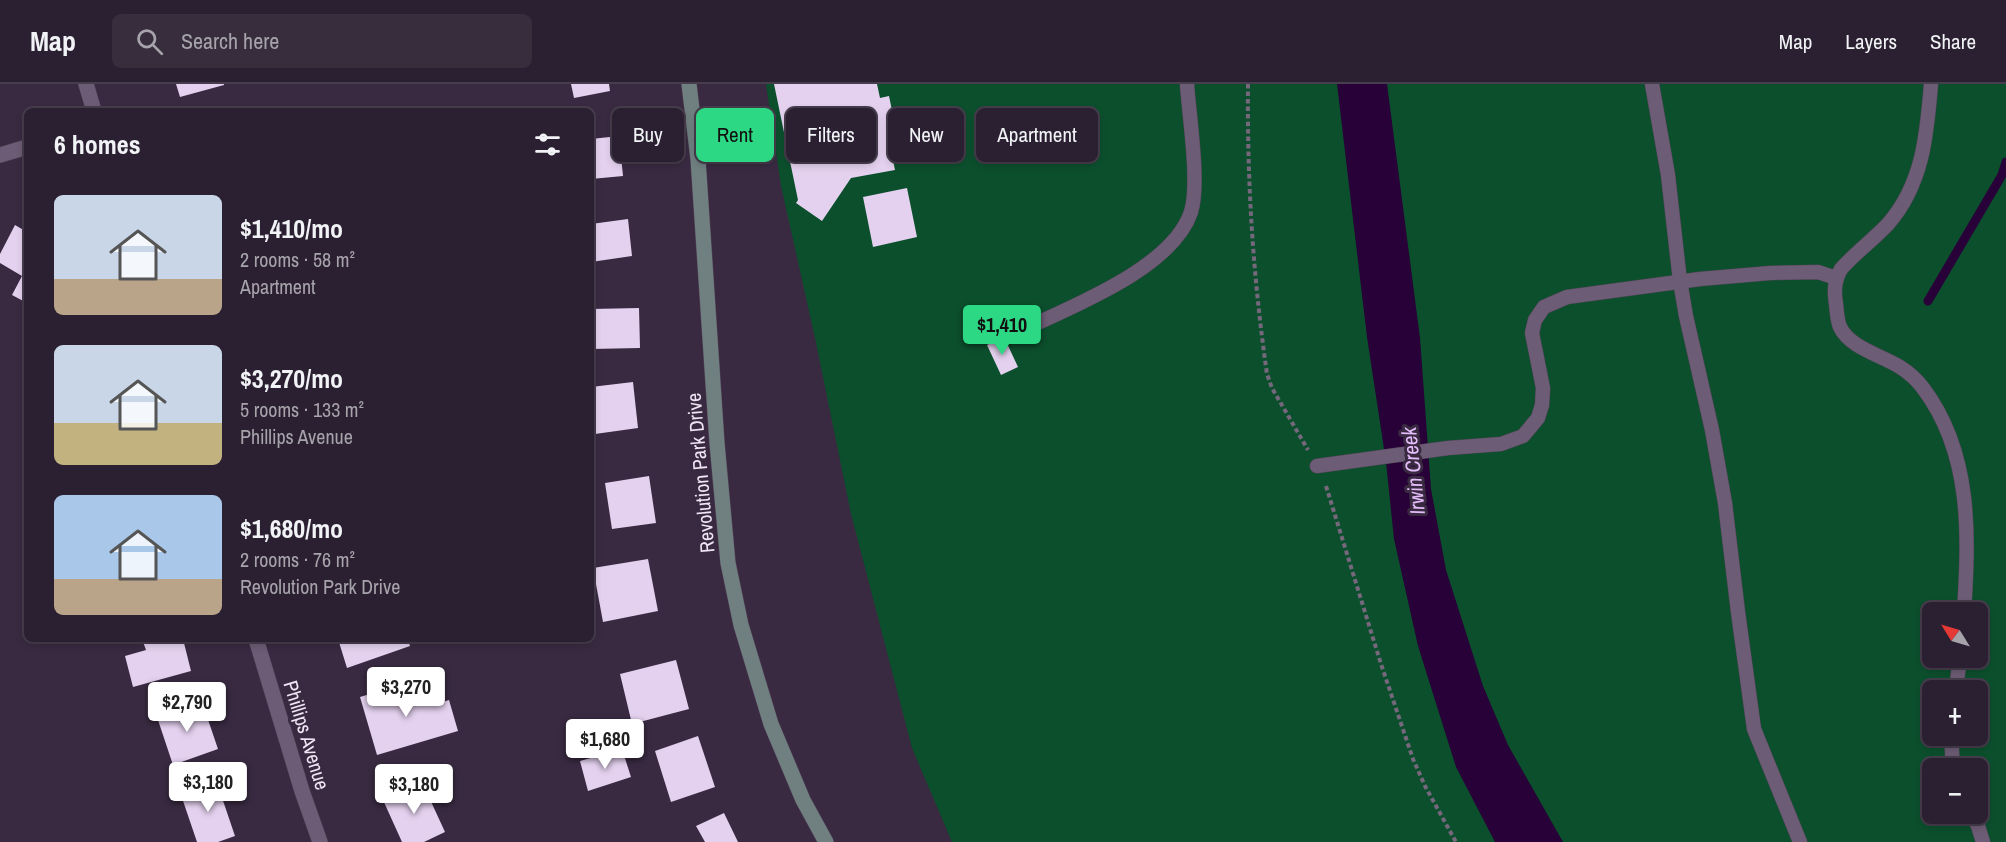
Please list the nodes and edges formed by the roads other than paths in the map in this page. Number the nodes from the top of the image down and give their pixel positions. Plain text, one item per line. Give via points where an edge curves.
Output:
1 (86, 84) edge
2 (689, 84) edge
3 (1187, 84) edge
4 (1652, 84) edge
5 (1932, 84) edge
6 (93, 108) edge
7 (24, 148) edge
8 (0, 155) edge
9 (1836, 278) junction
10 (1680, 281) junction
11 (1014, 334) dead end
12 (1317, 466) dead end
13 (1964, 602) edge
14 (257, 642) edge
15 (1977, 824) edge
16 (320, 842) edge
17 (826, 842) edge
18 (1800, 842) edge
19 (1983, 842) edge

1 - 6 street
2 - 17 street, Revolution Park Drive via 728,563 741,625 771,724 803,800
3 - 11 lane via 1194,184 1191,212 1181,230 1163,251 1132,275
4 - 10 lane via 1668,175
5 - 9 lane via 1924,150 1914,183 1889,222 1847,262
7 - 8 street
9 - 10 lane via 1801,272
9 - 13 lane via 1834,293 1841,329 1851,340 1913,377 1948,430 1965,508
10 - 12 lane via 1567,297 1544,307 1532,333 1543,388 1542,405 1534,424 1523,436 1501,444
10 - 18 lane via 1725,503 1754,729
14 - 16 street, Phillips Avenue
15 - 19 lane

